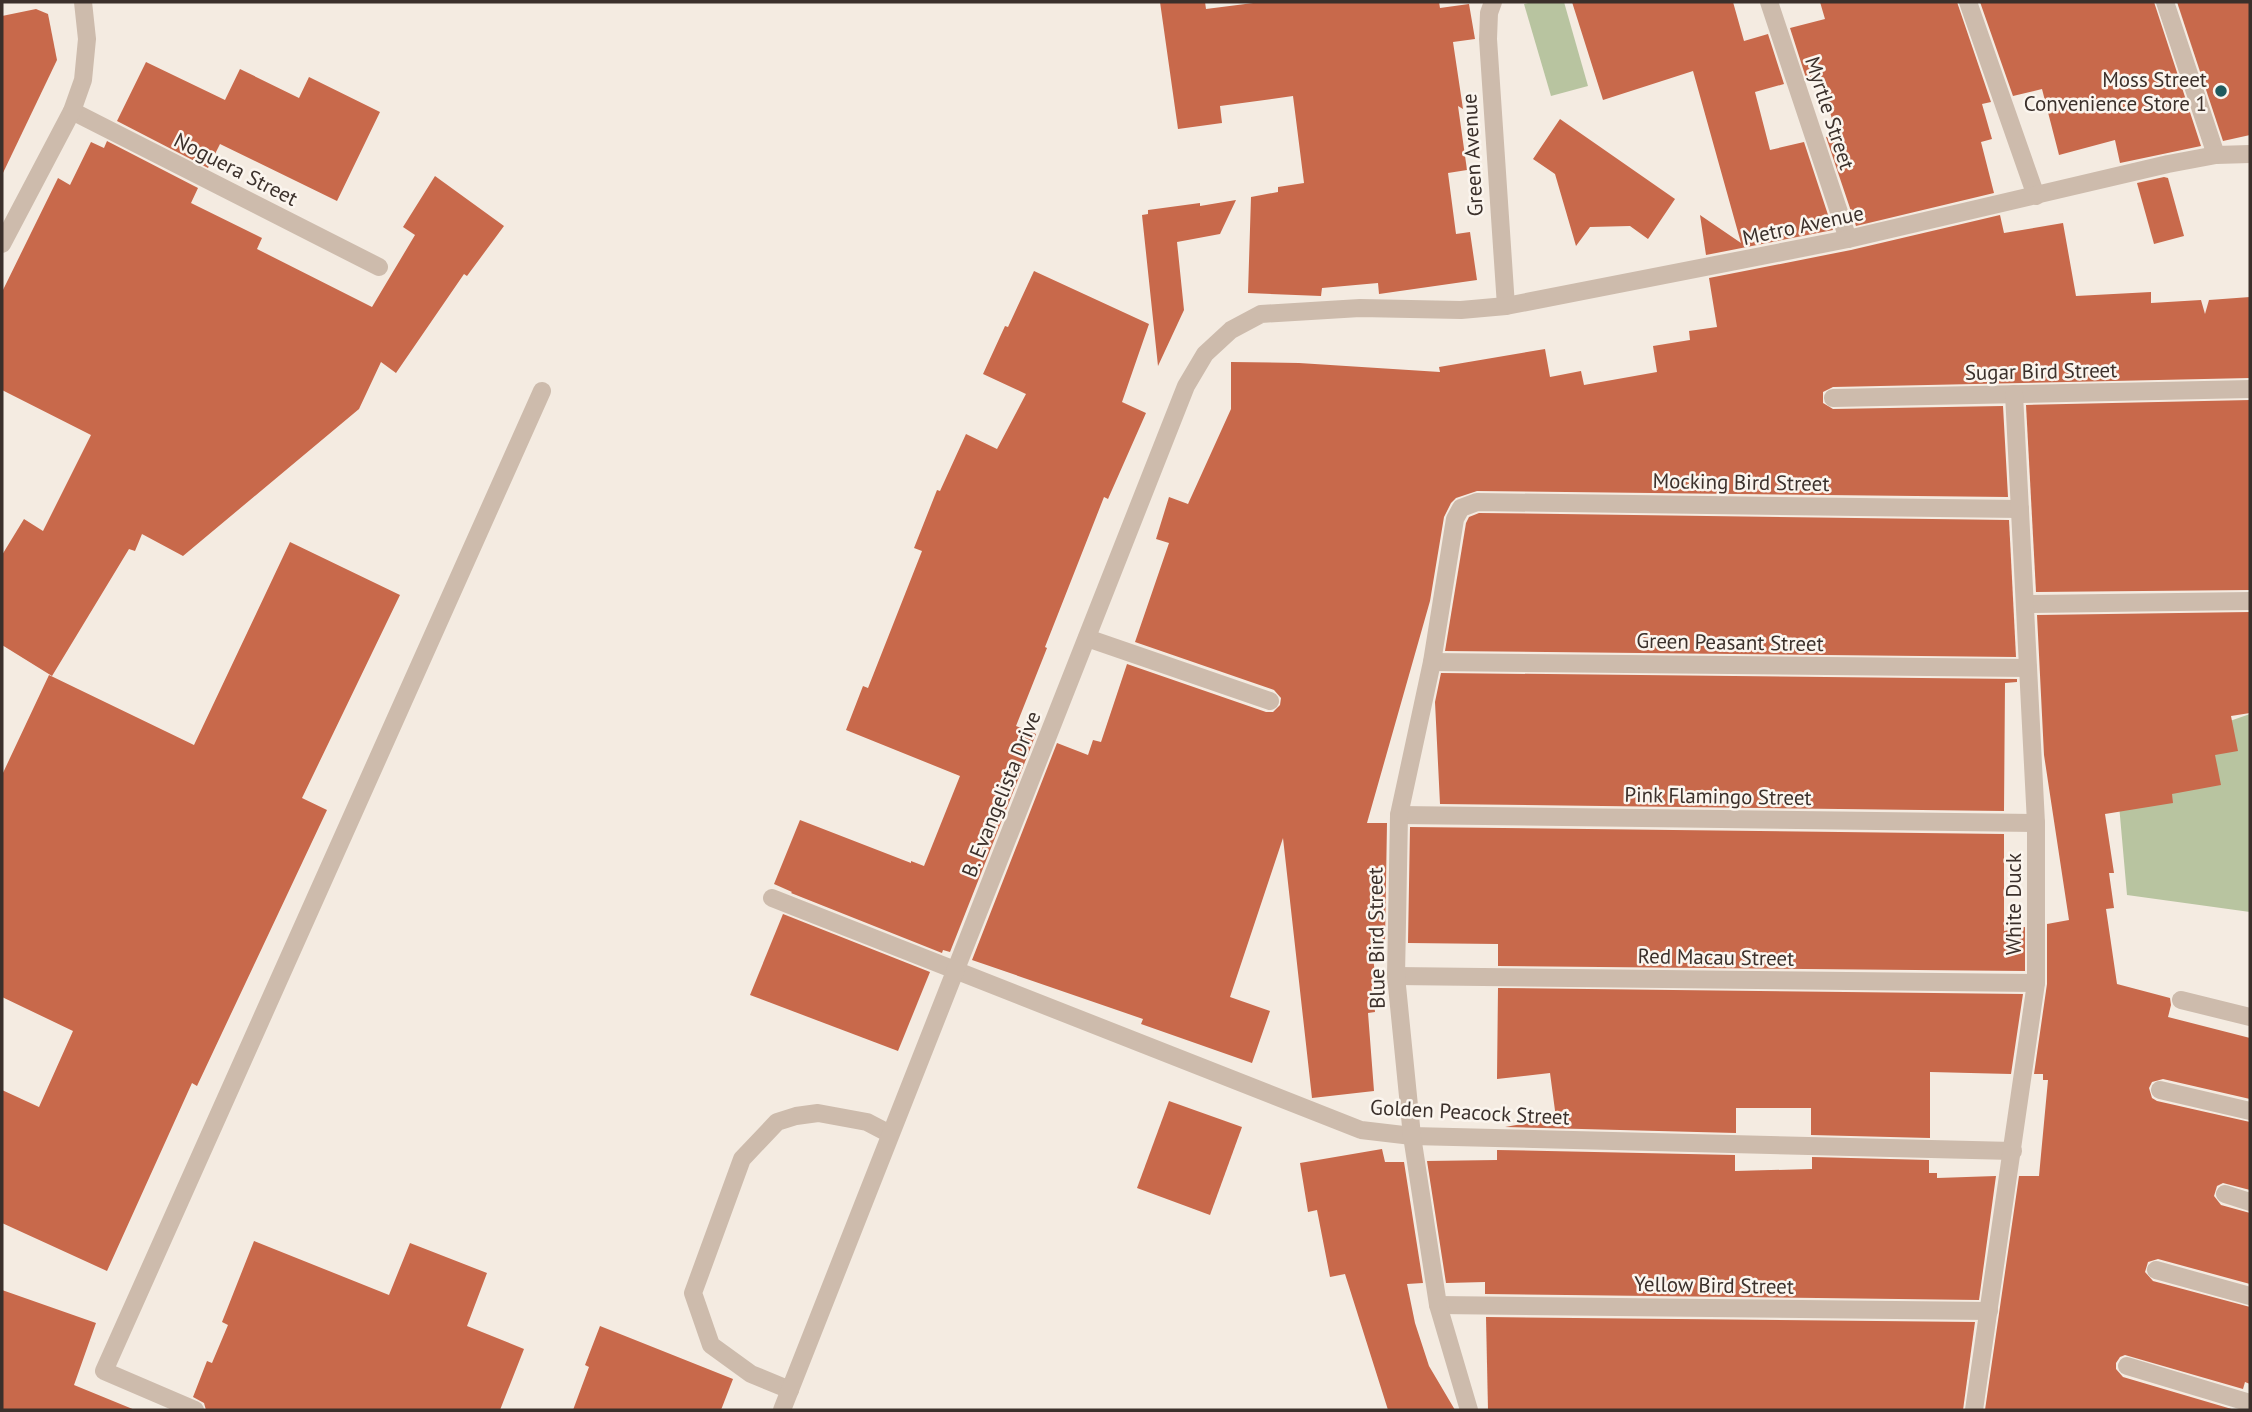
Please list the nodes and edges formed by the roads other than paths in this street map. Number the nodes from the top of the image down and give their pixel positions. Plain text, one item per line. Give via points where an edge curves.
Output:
1 (83, 2) edge
2 (1493, 2) edge
3 (1769, 2) edge
4 (1968, 2) edge
5 (2165, 2) edge
6 (72, 111) junction
7 (2250, 153) edge
8 (2216, 155) junction
9 (2036, 196) junction
10 (1848, 239) junction
11 (2, 244) edge
12 (379, 267) dead end
13 (1506, 306) junction
14 (1360, 308) joint
15 (2250, 388) edge
16 (542, 390) dead end
17 (2014, 394) junction
18 (1833, 398) dead end
19 (1461, 508) joint
20 (2020, 509) junction
21 (2250, 601) edge
22 (2026, 604) junction
23 (1087, 638) junction
24 (1432, 662) junction
25 (2028, 668) junction
26 (1270, 701) dead end
27 (1399, 815) junction
28 (2036, 822) junction
29 (772, 898) dead end
30 (955, 970) junction
31 (1396, 976) junction
32 (2036, 983) junction
33 (2181, 1000) dead end
34 (2250, 1017) edge
35 (2160, 1090) dead end
36 (2250, 1111) edge
37 (890, 1134) junction
38 (1412, 1136) junction
39 (2013, 1151) junction
40 (2224, 1194) dead end
41 (2250, 1202) edge
42 (2156, 1270) dead end
43 (2250, 1296) edge
44 (1438, 1305) junction
45 (1989, 1311) junction
46 (2127, 1366) dead end
47 (790, 1390) junction
48 (2250, 1403) edge
49 (195, 1410) edge
50 (782, 1410) edge
51 (1469, 1410) edge
52 (1974, 1410) edge

1 - 6 street via 87,39 83,80
2 - 13 street, Green Avenue via 1488,39
3 - 10 street, Myrtle Street
4 - 9 street
5 - 8 street
6 - 11 street
6 - 12 street, Noguera Street
7 - 8 street, Metro Avenue
8 - 9 street, Metro Avenue
9 - 10 street, Metro Avenue
10 - 13 street, Metro Avenue
13 - 14 street, Metro Avenue
14 - 23 street, B. Evangelista Drive via 1261,314 1231,330 1205,354 1186,386
15 - 17 street, Sugar Bird Street
16 - 49 street via 104,1371
17 - 18 street, Sugar Bird Street
17 - 20 street, White Duck
19 - 20 street, Mocking Bird Street via 1476,502
19 - 24 street, Blue Bird Street via 1455,519
20 - 22 street, White Duck
21 - 22 street
22 - 25 street, White Duck
23 - 26 street
23 - 30 street, B. Evangelista Drive
24 - 25 street, Green Peasant Street
24 - 27 street, Blue Bird Street
25 - 28 street, White Duck
27 - 28 street, Pink Flamingo Street
27 - 31 street, Blue Bird Street
28 - 32 street, White Duck
29 - 30 street, Golden Peacock Street
30 - 37 street, B. Evangelista Drive
30 - 38 street, Golden Peacock Street via 1361,1130
31 - 32 street, Red Macau Street
31 - 38 street, Blue Bird Street
32 - 39 street, White Duck
33 - 34 street
35 - 36 street
37 - 47 street, B. Evangelista Drive
37 - 47 street via 867,1122 818,1113 796,1116 778,1122 742,1159 693,1293 711,1345 751,1374
38 - 39 street, Golden Peacock Street
38 - 44 street, Blue Bird Street
39 - 45 street, White Duck
40 - 41 street
42 - 43 street
44 - 45 street, Yellow Bird Street
44 - 51 street, Blue Bird Street
45 - 52 street, White Duck
46 - 48 street
47 - 50 street, B. Evangelista Drive

